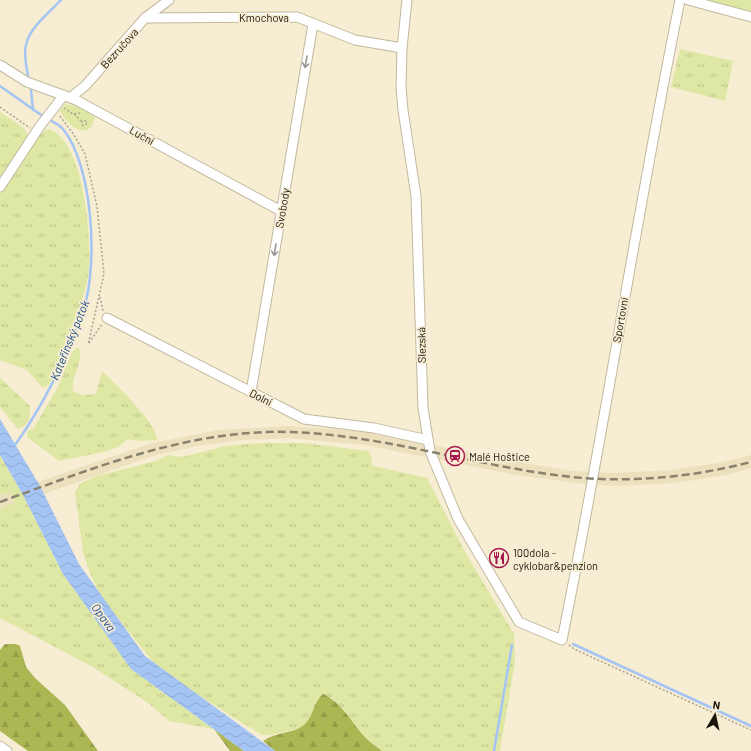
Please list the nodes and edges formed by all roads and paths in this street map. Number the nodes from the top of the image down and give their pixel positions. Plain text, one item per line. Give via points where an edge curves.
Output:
1 (169, 0) edge
2 (407, 0) edge
3 (680, 0) edge
4 (688, 0) edge
5 (751, 17) edge
6 (145, 18) junction
7 (313, 24) junction
8 (402, 48) junction
9 (0, 65) edge
10 (67, 96) junction
11 (0, 107) edge
12 (89, 107) junction
13 (53, 108) junction
14 (74, 114) junction
15 (81, 121) dead end
16 (38, 129) junction
17 (0, 187) edge
18 (281, 211) junction
19 (100, 295) junction
20 (106, 318) junction
21 (251, 392) junction
22 (428, 440) junction
23 (562, 640) junction
24 (751, 730) edge
25 (0, 746) edge
26 (7, 751) edge

1 - 6 street, Bezručova
2 - 8 street, Slezská
3 - 23 street, Sportovní
4 - 5 street
6 - 7 street, Kmochova via 297,17
6 - 10 street, Bezručova via 82,90
7 - 8 street, Kmochova via 355,40
7 -> 18 street, Svobody
8 - 22 street, Slezská via 403,110 414,174 417,211 422,408
9 - 10 street, Luční via 22,80
10 - 12 street, Luční
10 - 13 street, Bezručova
11 - 16 path
12 - 14 path
12 - 18 street, Luční
13 - 14 path
13 - 16 street, Bezručova
13 - 19 path via 79,142 90,171 104,267
14 - 15 path
16 - 17 street, Bezručova
18 -> 21 street, Svobody
19 - 20 path
19 - 20 path via 88,345
20 - 21 street, Dolní
21 - 22 street, Dolní via 304,419 374,428
22 - 23 street, Slezská via 430,451 458,519 519,622
23 - 24 path via 574,649
25 - 26 street

